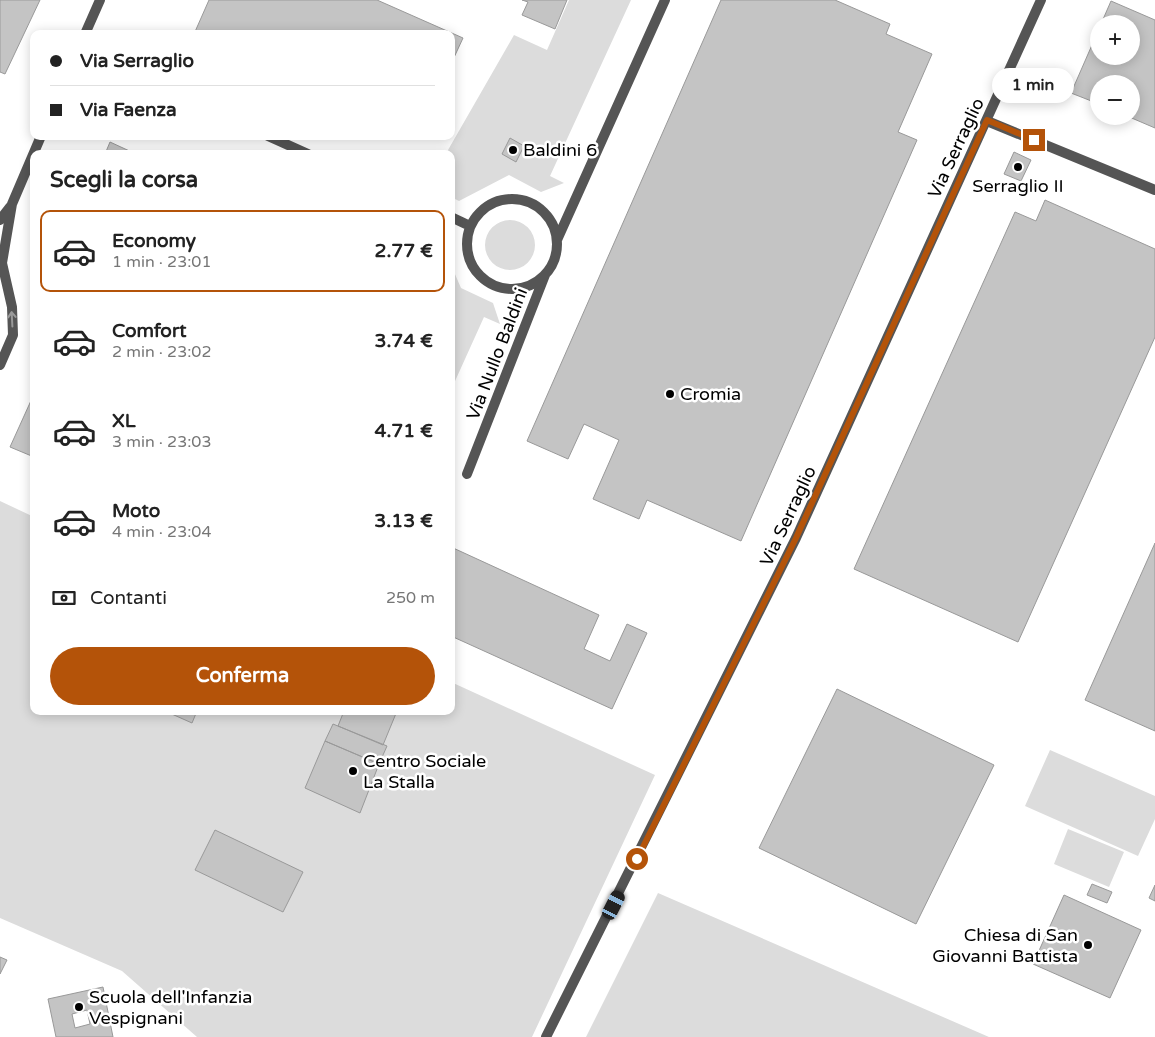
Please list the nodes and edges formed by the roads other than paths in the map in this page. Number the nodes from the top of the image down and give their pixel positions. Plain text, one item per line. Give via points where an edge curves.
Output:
1 (100, 0) edge
2 (665, 0) edge
3 (1041, 0) edge
4 (87, 30) edge
5 (987, 120) junction
6 (277, 140) edge
7 (299, 150) edge
8 (30, 162) edge
9 (1155, 190) edge
10 (12, 204) junction
11 (0, 220) edge
12 (455, 220) edge
13 (470, 226) junction
14 (557, 240) junction
15 (546, 274) junction
16 (0, 365) edge
17 (467, 474) dead end
18 (546, 1037) edge

1 - 4 street
2 - 14 street, Via Nullo Baldini
3 - 5 street, Via Serraglio
5 - 9 street
5 - 18 street, Via Serraglio via 796,538
6 - 7 street
8 - 10 street
10 - 11 street
16 -> 10 street via 13,335 12,308 2,263
12 - 13 street
13 - 14 street via 478,213 490,204 504,199 519,199 545,213
13 - 15 street, Via Nullo Baldini via 467,254 472,267 482,278 494,285 514,289 535,283
14 - 15 street, Via Nullo Baldini via 553,264
15 - 17 street, Via Nullo Baldini

